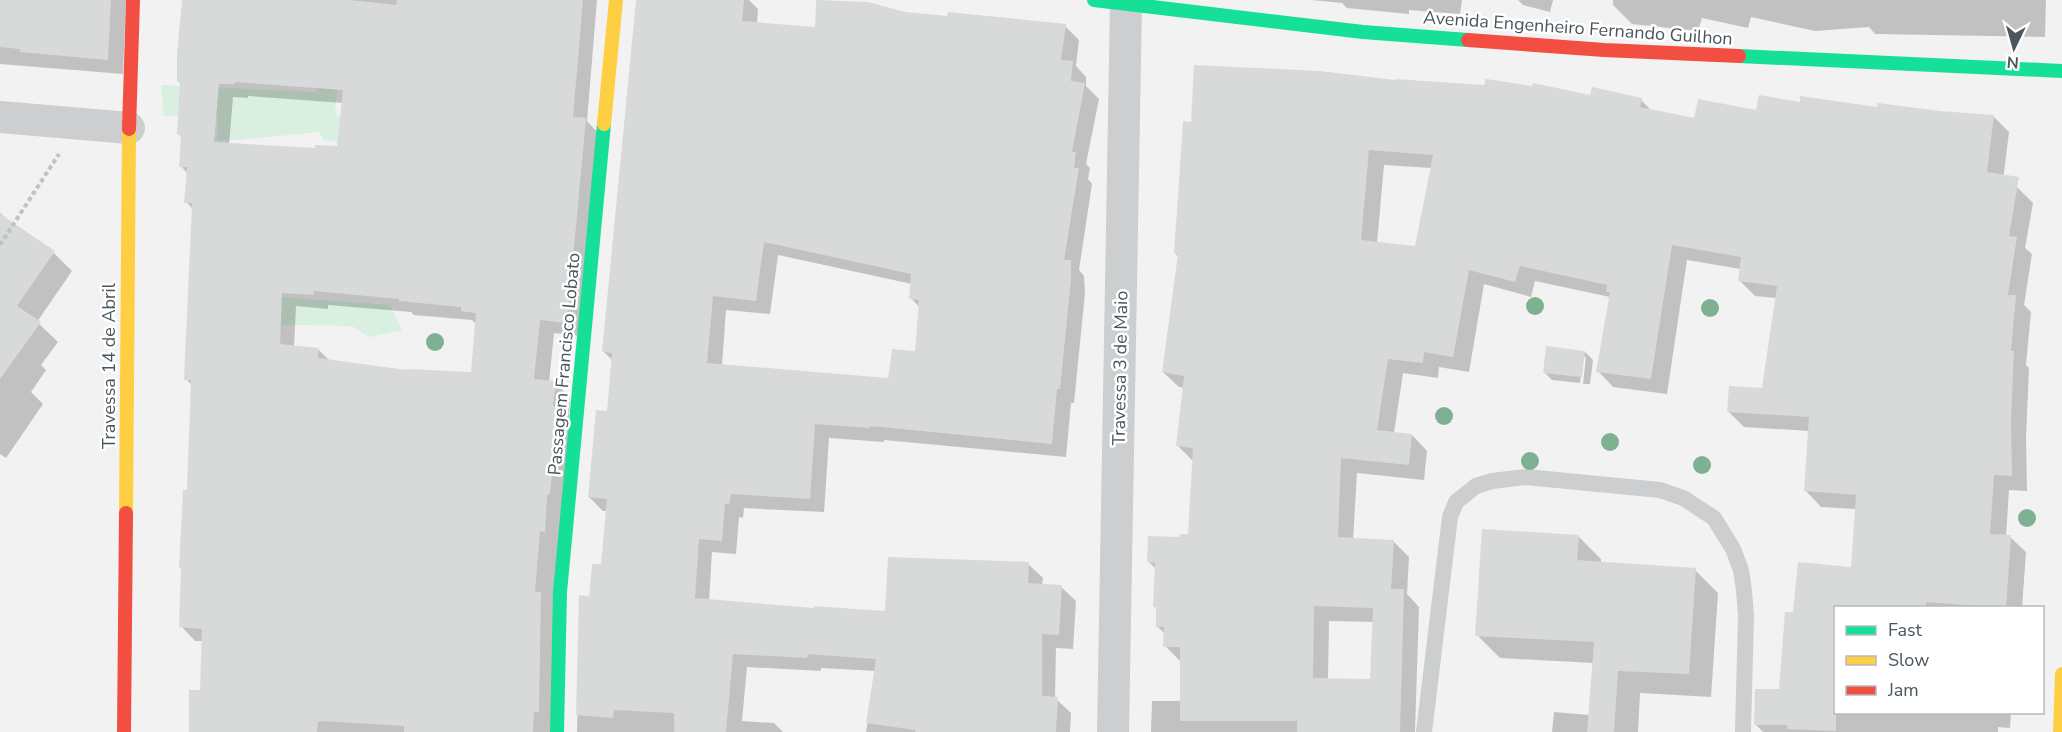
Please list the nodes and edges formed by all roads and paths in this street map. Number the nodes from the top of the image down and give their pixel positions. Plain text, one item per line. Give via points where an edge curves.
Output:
1 (133, 0) edge
2 (616, 0) edge
3 (1094, 0) edge
4 (1126, 3) junction
5 (1165, 3) edge
6 (2062, 71) edge
7 (0, 117) edge
8 (79, 123) junction
9 (129, 128) junction
10 (0, 244) edge
11 (2062, 674) edge
12 (124, 732) edge
13 (556, 732) edge
14 (1113, 732) edge
15 (1424, 732) edge
16 (1743, 732) edge
17 (2060, 732) edge

1 - 9 street, Travessa 14 de Abril
2 - 13 street, Passagem Francisco Lobato via 560,592
3 - 4 street, Avenida Engenheiro Fernando Guilhon
4 - 5 street, Avenida Engenheiro Fernando Guilhon
4 - 14 street, Travessa 3 de Maio
5 - 6 street, Avenida Engenheiro Fernando Guilhon via 1364,32 1604,50
7 - 8 street
8 - 9 street
8 - 10 path
9 - 12 street, Travessa 14 de Abril
11 - 17 street
15 - 16 lane via 1450,517 1456,502 1476,486 1526,477 1660,490 1683,498 1714,518 1733,549 1744,591

